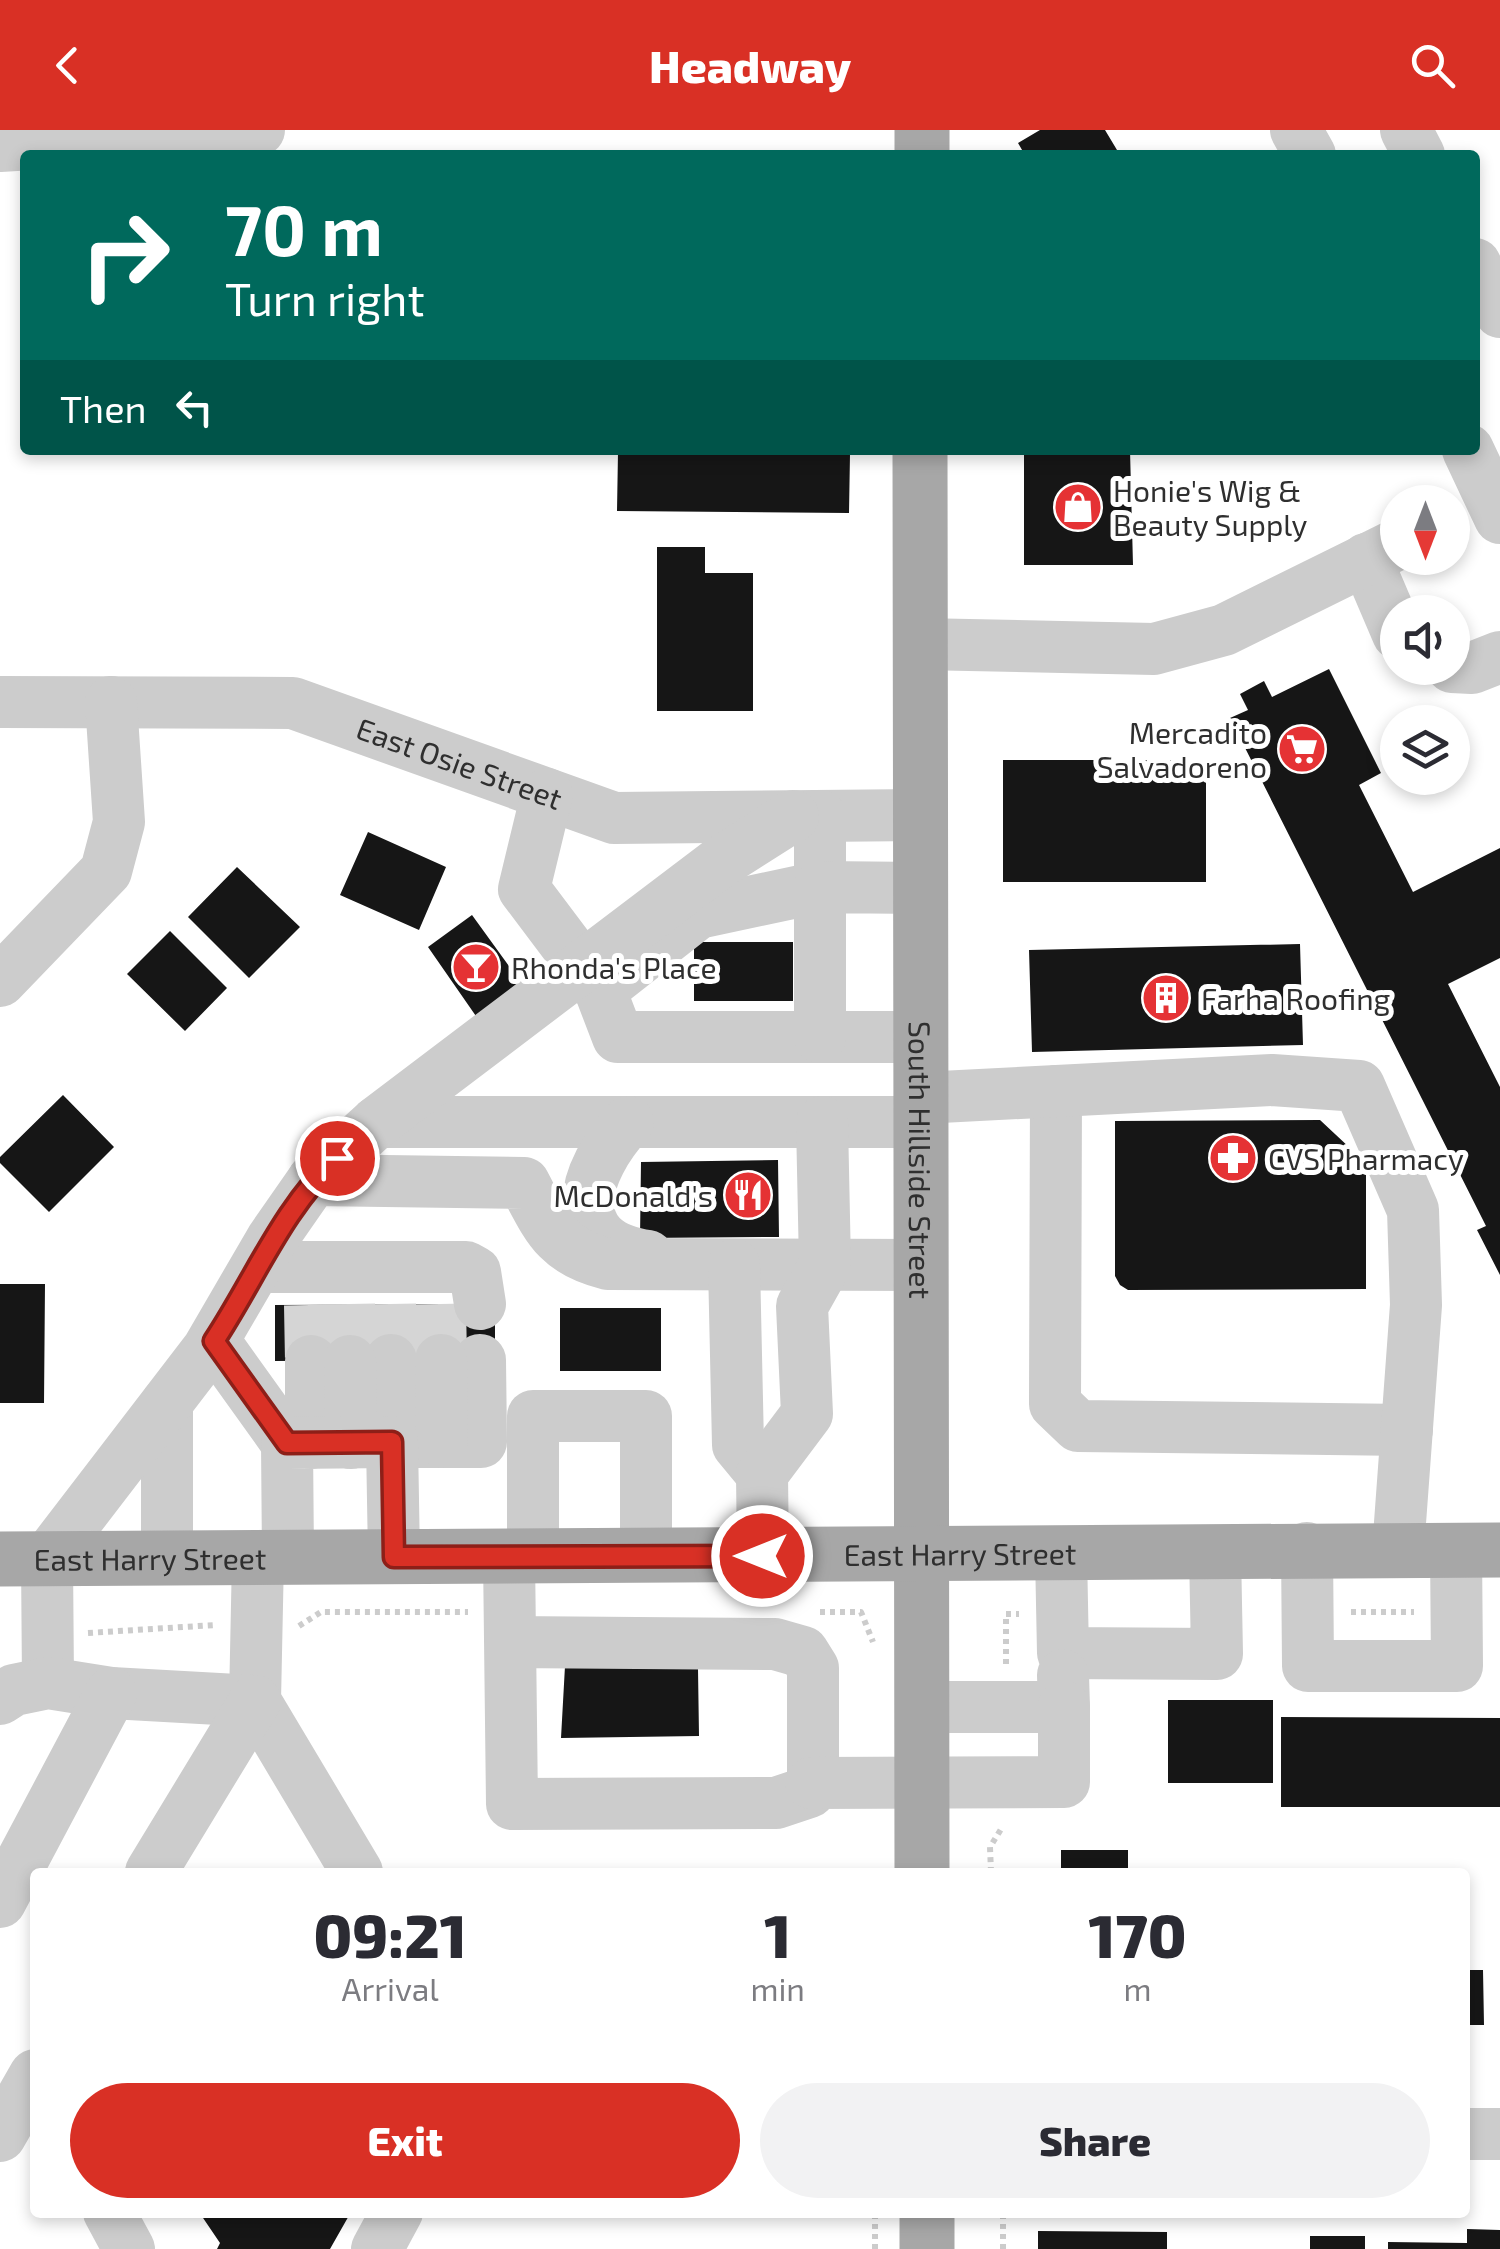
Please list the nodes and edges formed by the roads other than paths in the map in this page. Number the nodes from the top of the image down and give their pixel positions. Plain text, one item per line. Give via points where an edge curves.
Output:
1 (259, 130) edge
2 (0, 146) edge
3 (1480, 274) edge
4 (1500, 312) edge
5 (920, 455) edge
6 (1469, 455) edge
7 (1482, 513) edge
8 (1380, 553) edge
9 (920, 644) junction
10 (1500, 657) edge
11 (1470, 668) edge
12 (0, 702) edge
13 (111, 702) junction
14 (547, 794) junction
15 (921, 815) junction
16 (807, 816) junction
17 (729, 884) junction
18 (820, 886) junction
19 (921, 888) junction
20 (591, 979) junction
21 (0, 981) edge
22 (820, 1037) junction
23 (922, 1037) junction
24 (1056, 1091) junction
25 (922, 1110) junction
26 (377, 1122) junction
27 (565, 1122) junction
28 (628, 1122) junction
29 (822, 1122) junction
30 (313, 1180) junction
31 (598, 1235) junction
32 (720, 1265) junction
33 (825, 1265) junction
34 (922, 1265) junction
35 (258, 1268) junction
36 (384, 1288) dead end
37 (214, 1341) junction
38 (394, 1360) junction
39 (167, 1403) junction
40 (1407, 1430) junction
41 (377, 1442) junction
42 (762, 1474) junction
43 (1307, 1548) junction
44 (1478, 1549) edge
45 (1398, 1550) junction
46 (1215, 1552) junction
47 (1061, 1554) junction
48 (922, 1555) junction
49 (521, 1556) junction
50 (646, 1556) junction
51 (762, 1556) junction
52 (273, 1557) junction
53 (394, 1557) junction
54 (167, 1558) junction
55 (23, 1559) edge
56 (510, 1642) junction
57 (1063, 1653) junction
58 (1478, 1666) edge
59 (24, 1691) edge
60 (112, 1693) junction
61 (255, 1702) junction
62 (922, 1707) junction
63 (1064, 1707) junction
64 (811, 1784) junction
65 (922, 1785) junction
66 (154, 1868) edge
67 (355, 1868) edge
68 (922, 1868) edge
69 (0, 1902) edge
70 (30, 2085) edge
71 (1470, 2134) edge
72 (1500, 2134) edge
73 (0, 2136) edge
74 (112, 2218) edge
75 (394, 2218) edge
76 (927, 2218) edge
77 (129, 2249) edge
78 (378, 2249) edge
79 (927, 2249) edge

1 - 2 street
3 - 4 street
5 - 9 main road, South Hillside Street
6 - 7 street
8 - 9 street via 1224,630 1154,649
9 - 15 main road, South Hillside Street
10 - 11 street
12 - 13 street, East Osie Street
13 - 14 street, East Osie Street via 292,703
13 - 21 street via 119,822 106,871
14 - 16 street, East Osie Street via 614,818
14 - 20 street via 524,889
15 - 16 street, East Osie Street
15 - 19 main road, South Hillside Street
16 - 17 street
16 - 18 street
17 - 18 street
17 - 20 street
18 - 19 street
18 - 22 street
19 - 23 main road, South Hillside Street
20 - 22 street via 618,1037
20 - 26 street
22 - 23 street
23 - 25 main road, South Hillside Street
24 - 25 street
24 - 40 street via 1272,1080 1359,1086 1413,1210 1416,1305
24 - 40 street via 1055,1404 1078,1426
25 - 29 street
25 - 34 main road, South Hillside Street
26 - 27 street
26 - 30 street
27 - 28 street
27 - 31 street via 550,1168 558,1196
28 - 29 street
28 - 31 street via 603,1149 585,1197
29 - 33 street
30 - 32 street via 524,1184 552,1236 580,1257 608,1264
30 - 35 street
31 - 32 street via 623,1252
32 - 33 street
32 - 42 street via 738,1445
33 - 34 street
33 - 42 street via 802,1306 807,1414
34 - 48 main road, South Hillside Street
35 - 36 street
35 - 37 street
37 - 39 street
37 - 41 street
38 - 41 street
38 - 41 street
38 - 41 street
39 - 54 street
39 - 55 street
40 - 45 street
41 - 52 street
41 - 53 street
42 - 51 street
43 - 45 main road, East Harry Street
43 - 46 main road, East Harry Street
43 - 58 street via 1308,1666
44 - 45 main road, East Harry Street
44 - 58 street
46 - 47 main road, East Harry Street
46 - 57 street via 1217,1654
47 - 48 main road, East Harry Street
47 - 57 street
48 - 51 main road, East Harry Street
48 - 62 main road, South Hillside Street
49 - 50 main road, East Harry Street
49 - 50 street via 533,1416 646,1416
49 - 53 main road, East Harry Street
49 - 56 street
50 - 51 main road, East Harry Street
52 - 53 main road, East Harry Street
52 - 54 main road, East Harry Street
52 - 61 street
54 - 55 main road, East Harry Street
55 - 59 street
56 - 64 street via 774,1644 804,1652 813,1668
56 - 64 street via 512,1804 776,1803 809,1792
57 - 63 street
59 - 60 street
60 - 61 street
60 - 69 street
61 - 66 street
61 - 67 street
62 - 63 street
62 - 65 main road, South Hillside Street
63 - 65 street via 1064,1782
64 - 65 street
65 - 68 main road, South Hillside Street
70 - 73 street
71 - 72 street
74 - 77 street
75 - 78 street
76 - 79 main road

